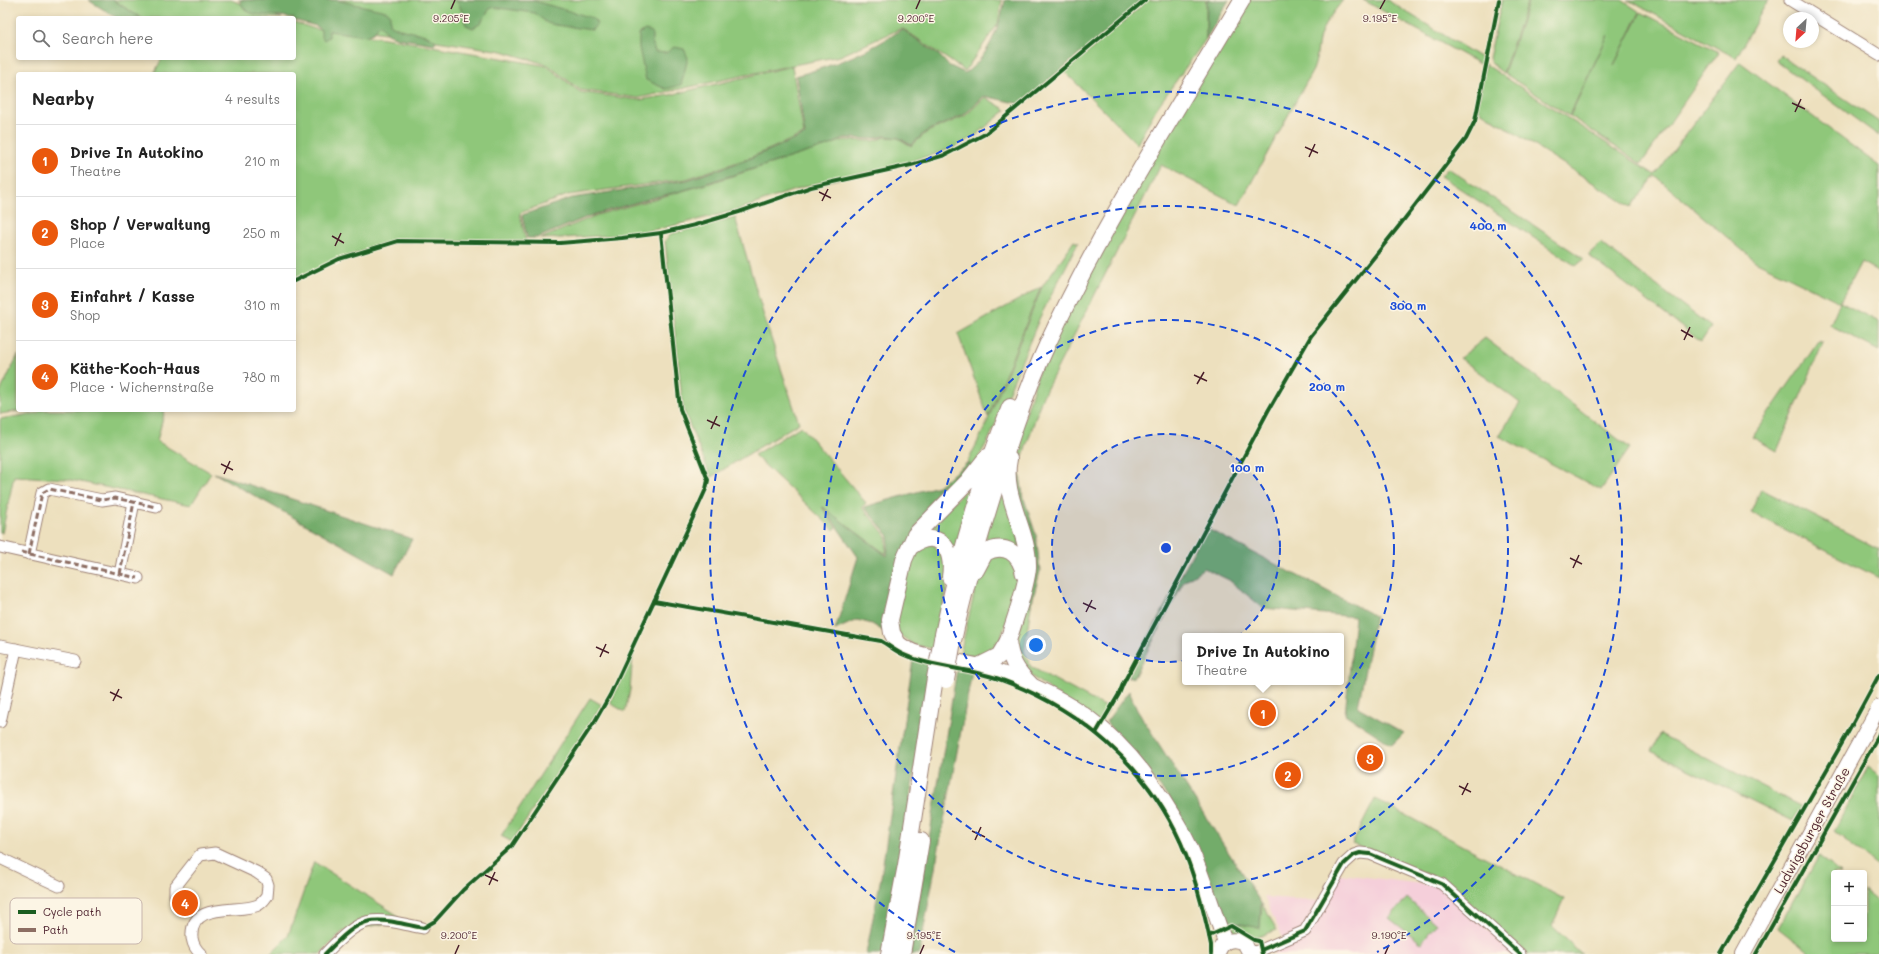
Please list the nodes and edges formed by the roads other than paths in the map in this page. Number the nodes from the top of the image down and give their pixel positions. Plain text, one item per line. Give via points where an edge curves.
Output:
1 (1790, 0) edge
2 (1234, 2) edge
3 (1879, 56) edge
4 (1014, 424) junction
5 (994, 446) junction
6 (134, 502) junction
7 (156, 507) dead end
8 (0, 547) edge
9 (910, 548) junction
10 (29, 554) junction
11 (120, 574) junction
12 (138, 578) dead end
13 (1026, 579) junction
14 (956, 596) junction
15 (896, 640) joint
16 (1008, 641) junction
17 (0, 646) edge
18 (16, 649) junction
19 (75, 661) dead end
20 (979, 666) junction
21 (940, 679) junction
22 (1030, 684) junction
23 (1879, 707) edge
24 (0, 722) edge
25 (0, 858) edge
26 (59, 886) dead end
27 (175, 896) dead end
28 (423, 928) dead end
29 (1222, 948) edge
30 (1250, 953) edge
31 (201, 954) edge
32 (325, 954) edge
33 (889, 954) edge
34 (902, 954) edge
35 (1520, 954) edge
36 (1743, 954) edge

1 - 3 street
2 - 4 highway via 1084,271 1048,344
2 - 5 highway via 1120,182 1073,267 1040,336
4 - 13 highway via 1008,466 1009,490 1024,540 1028,567
4 - 14 highway
5 - 9 highway via 968,481 915,535
5 - 14 highway via 967,533
6 - 7 street
6 - 10 street via 115,498 102,500 49,489 42,494
6 - 11 street
8 - 10 street
9 - 14 highway via 925,539 934,538 942,544 948,551 951,561 948,584
9 - 15 highway via 904,560 890,620
10 - 11 street
11 - 12 street
13 - 14 highway via 1022,563 1017,556 1008,550 991,550 981,559 970,587
13 - 16 highway
14 - 21 highway, bridge
15 - 20 main road via 899,645 912,652
16 - 20 highway via 999,656
16 - 22 highway via 1013,664 1018,673
17 - 18 street
18 - 19 street
18 - 24 street
20 - 22 main road
21 - 33 highway
21 - 34 highway via 917,868
22 - 29 main road via 1099,725 1120,744 1151,780 1191,849
23 - 36 main road, Ludwigsburger Straße
25 - 26 street
27 - 31 street via 175,888 200,855 215,853 266,879 267,896 259,904 247,908 210,912 195,923 193,943 197,952
28 - 32 street via 380,920 365,921 344,934
29 - 30 main road via 1235,940 1245,944
30 - 35 street via 1304,931 1344,864 1360,853 1370,854 1442,884

